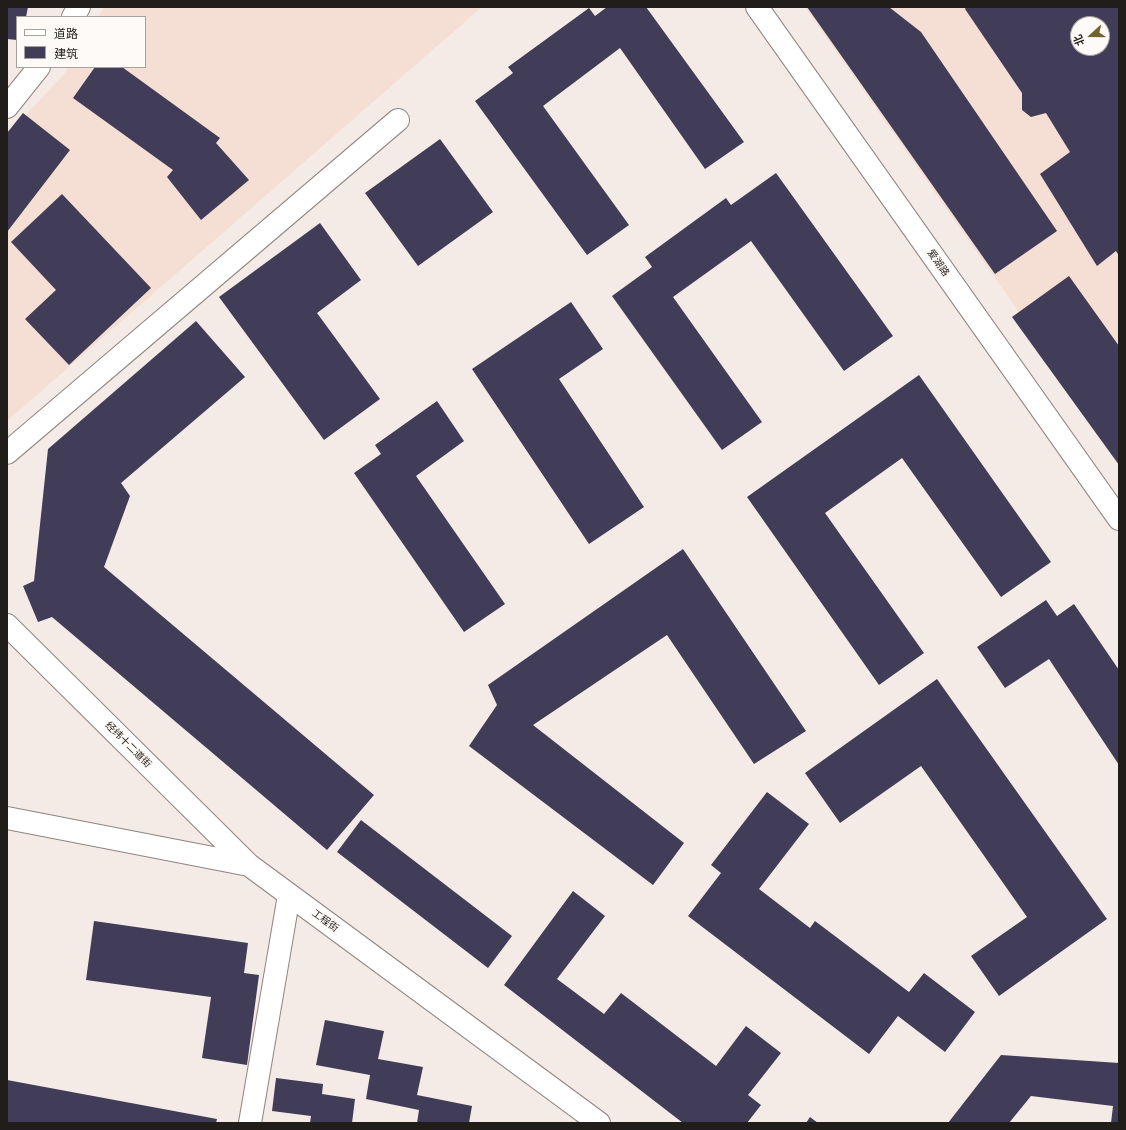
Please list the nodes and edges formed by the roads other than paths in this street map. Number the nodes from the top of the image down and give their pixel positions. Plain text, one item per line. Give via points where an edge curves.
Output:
1 (79, 7) edge
2 (757, 7) edge
3 (74, 16) edge
4 (37, 68) edge
5 (7, 107) edge
6 (398, 120) dead end
7 (7, 453) edge
8 (1119, 519) edge
9 (7, 624) edge
10 (7, 818) edge
11 (249, 865) junction
12 (289, 894) junction
13 (250, 1123) edge
14 (599, 1123) edge

1 - 3 street
2 - 8 street, 爱湖路
4 - 5 street
6 - 7 street
9 - 11 street, 经纬十二道街
10 - 11 street, 工程街
11 - 12 street, 工程街
12 - 13 street
12 - 14 street, 工程街

